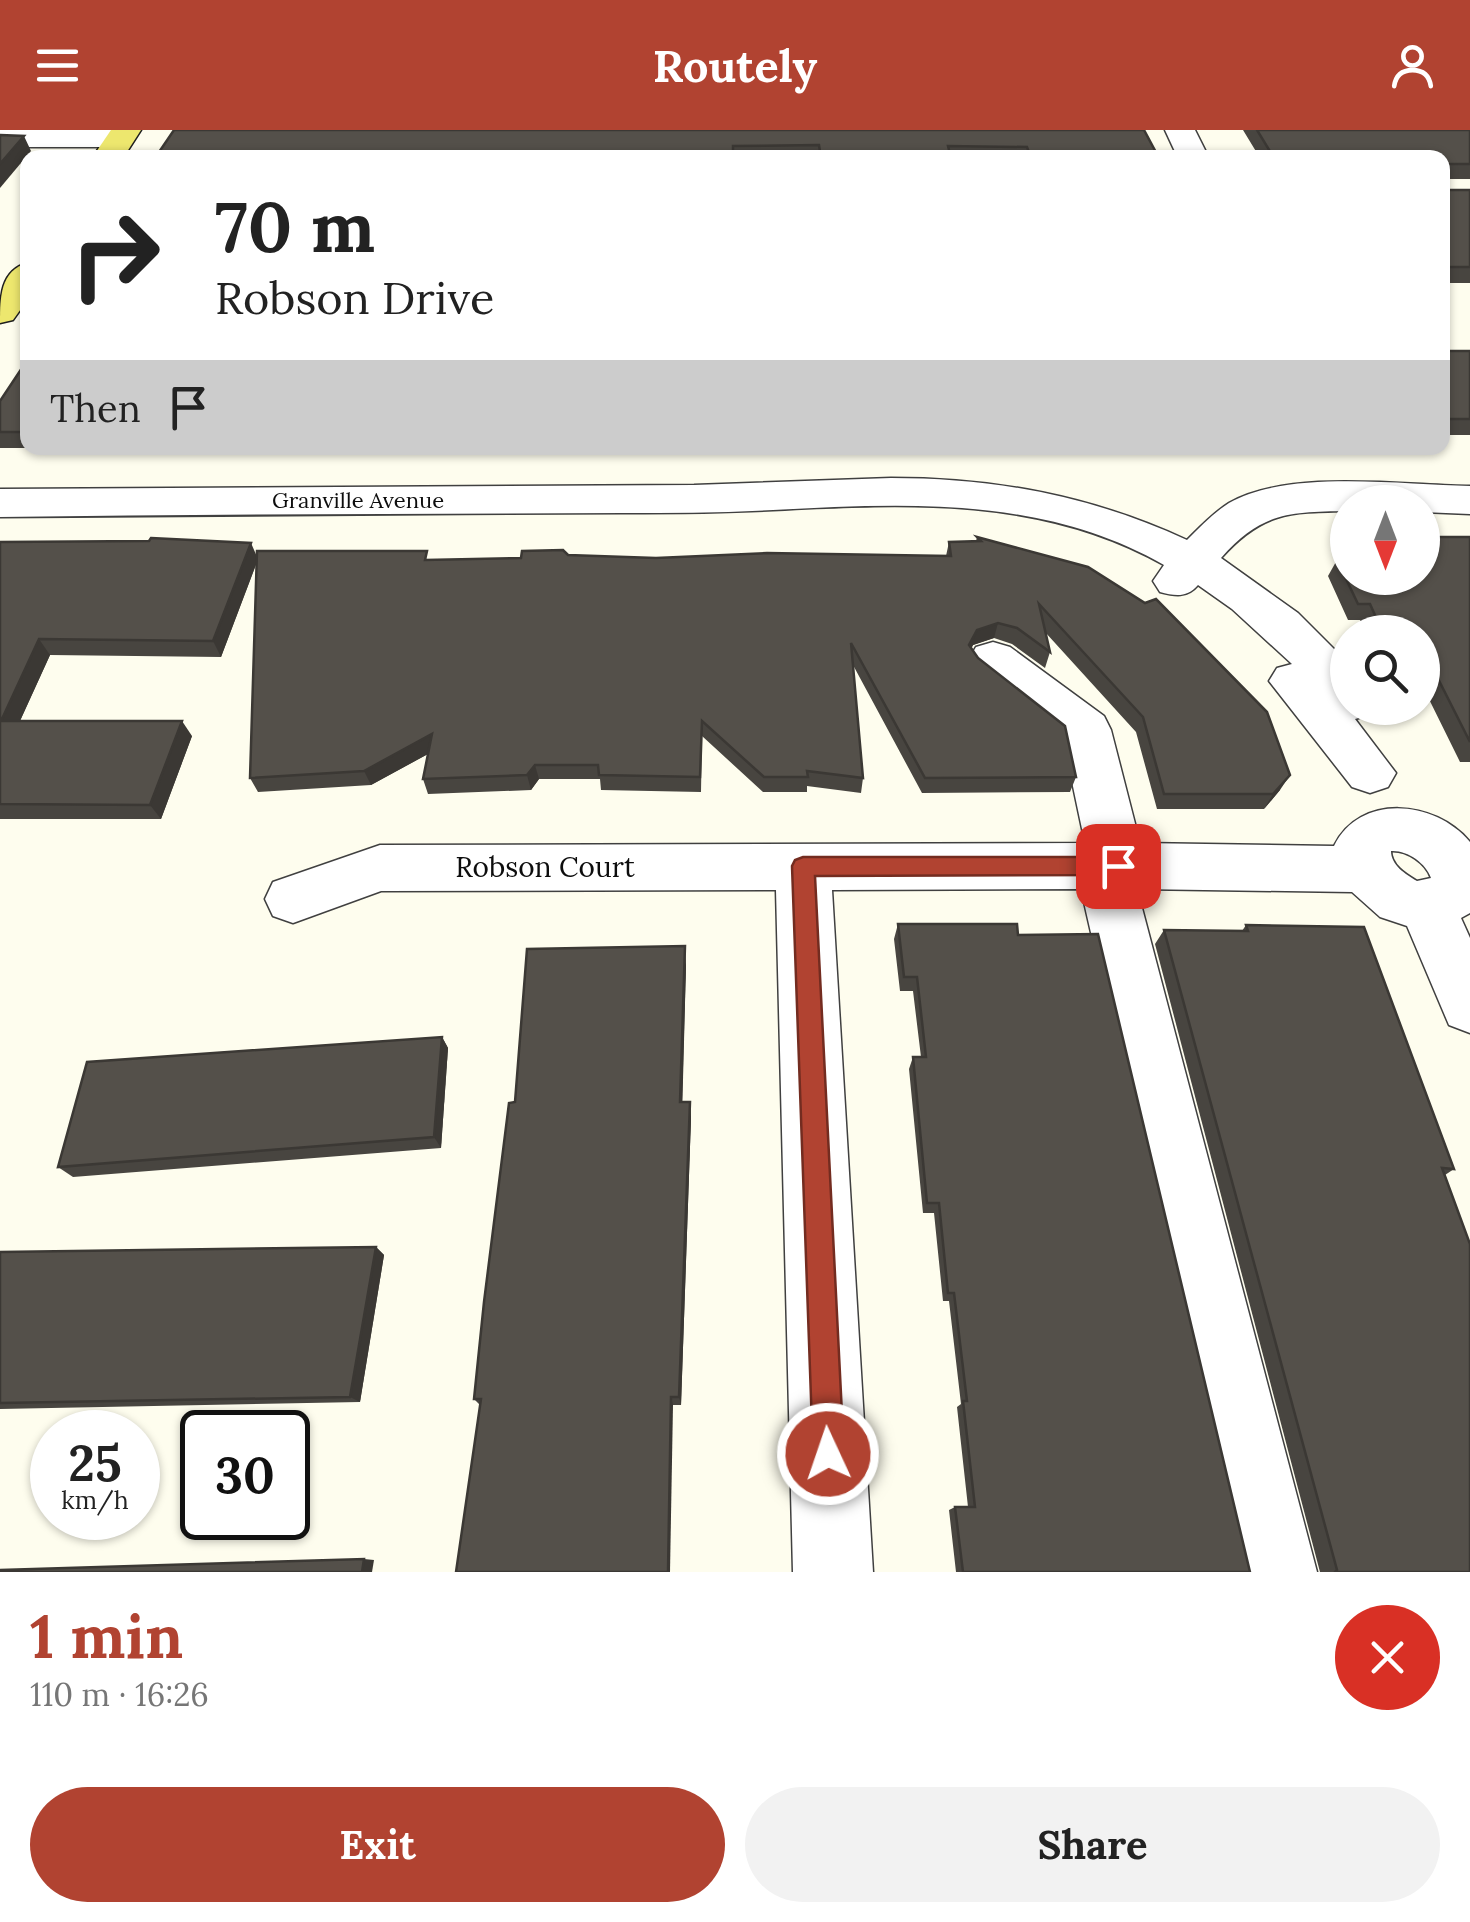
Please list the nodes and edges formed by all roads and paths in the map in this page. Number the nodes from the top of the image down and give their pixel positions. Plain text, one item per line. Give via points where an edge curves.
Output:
1 (0, 138) edge
2 (118, 142) edge
3 (20, 284) edge
4 (0, 312) edge
5 (1470, 500) edge
6 (0, 503) edge
7 (1184, 572) junction
8 (994, 659) dead end
9 (1330, 678) edge
10 (1354, 725) edge
11 (1370, 773) junction
12 (1380, 849) junction
13 (803, 866) junction
14 (1111, 866) junction
15 (1452, 882) edge
16 (293, 899) dead end
17 (1470, 1006) edge
18 (833, 1572) edge
19 (1277, 1572) edge

1 - 2 street
3 - 4 main road
5 - 7 street via 1259,505 1214,538
6 - 7 street, Granville Avenue via 716,499 915,511 1038,528
7 - 9 street via 1257,601
7 - 11 street via 1263,648
8 - 14 street via 1086,730
10 - 11 street
11 - 12 street
12 - 14 street, Robson Court
12 - 15 street via 1377,886 1401,902
13 - 14 street, Robson Court
13 - 16 street, Robson Court via 380,868
13 - 18 street
14 - 19 street
15 - 17 street

